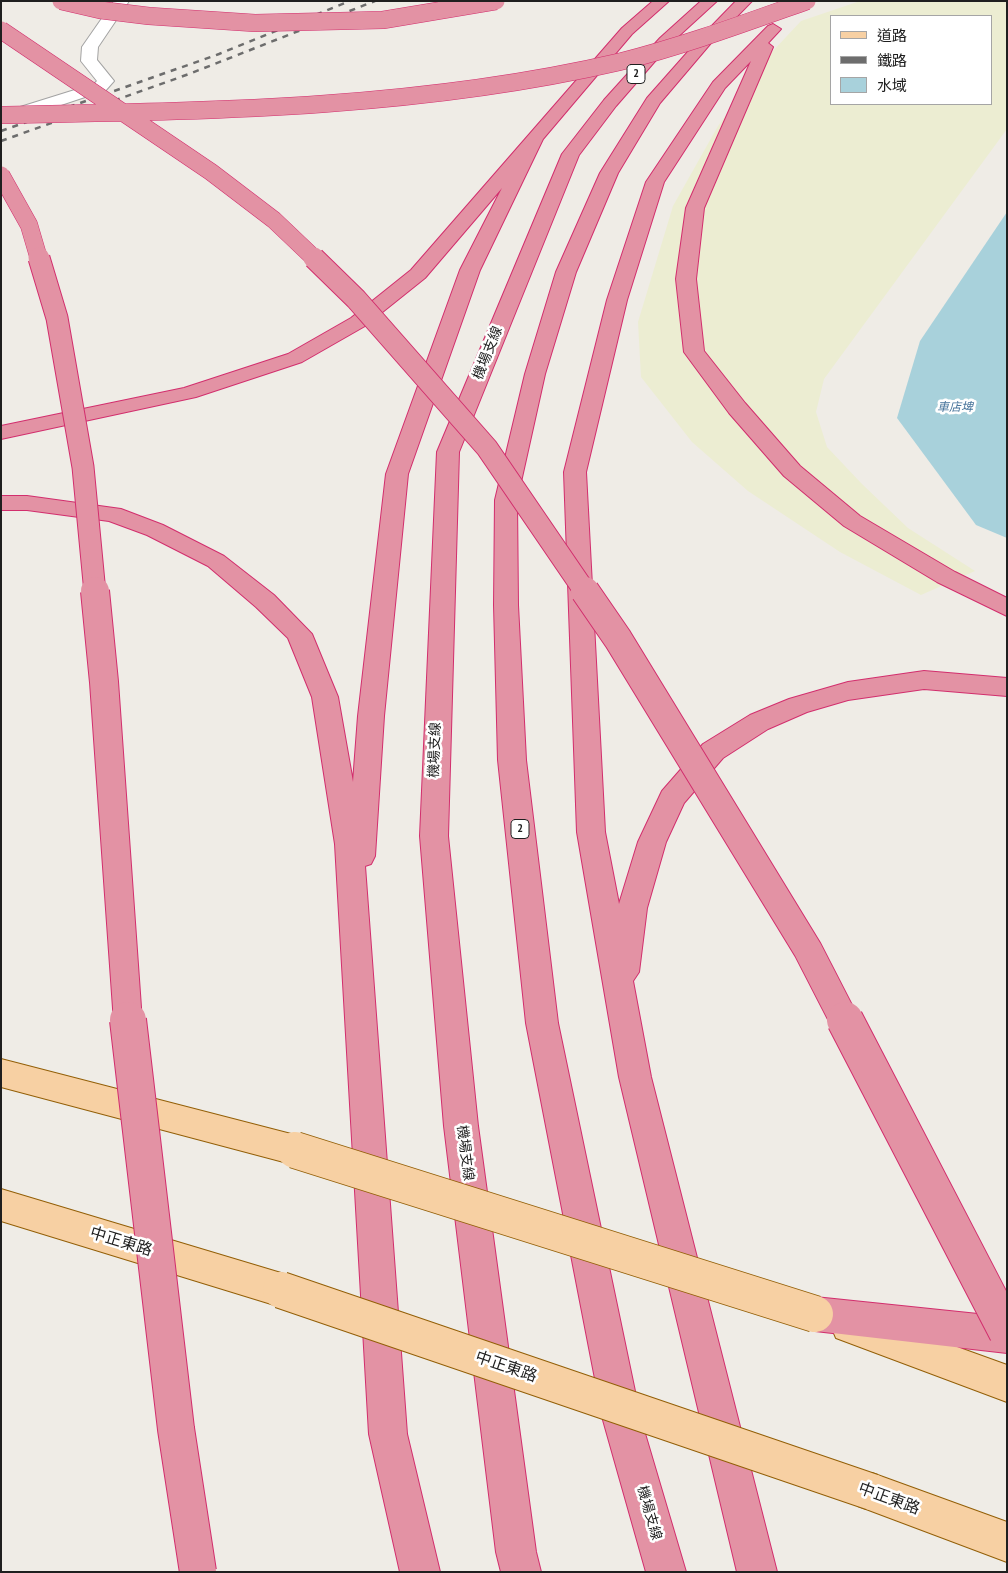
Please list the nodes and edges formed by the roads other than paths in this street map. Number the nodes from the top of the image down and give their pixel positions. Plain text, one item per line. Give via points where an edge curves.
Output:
1 (61, 1) edge
2 (122, 1) edge
3 (496, 1) edge
4 (662, 1) edge
5 (710, 1) edge
6 (746, 1) edge
7 (805, 1) edge
8 (773, 29) junction
9 (1, 30) edge
10 (1, 115) edge
11 (1, 119) edge
12 (538, 132) junction
13 (1, 175) edge
14 (1, 433) edge
15 (1, 503) edge
16 (1007, 608) edge
17 (1007, 688) edge
18 (355, 944) junction
19 (621, 1006) junction
20 (1, 1073) edge
21 (1, 1205) edge
22 (816, 1314) junction
23 (1007, 1333) edge
24 (1007, 1384) edge
25 (1007, 1542) edge
26 (198, 1572) edge
27 (420, 1572) edge
28 (521, 1572) edge
29 (666, 1572) edge
30 (757, 1572) edge

1 - 3 highway, bridge via 149,16 255,22 383,20
2 - 11 lane via 90,47 89,61 106,81 100,87
4 - 12 highway via 627,31
5 - 28 highway, 機場支線 / 2 via 665,40 610,103 572,154 448,452 434,836 461,1126
6 - 29 highway, 機場支線 / 2 via 706,40 653,101 609,173 566,272 535,374 506,500 512,760 542,1023 622,1420
7 - 8 highway
7 - 10 highway, bridge via 671,48 566,74 442,94 211,111
8 - 16 highway via 695,208 686,279 694,352 792,471 852,521 946,577
8 - 19 highway via 719,85 655,182 617,300 575,472 591,832
9 - 23 highway, bridge via 174,146 274,220 356,299 487,448 618,639 808,950
12 - 14 highway via 418,274 358,322 295,358 189,393
12 - 18 highway via 470,270 397,474 371,716
13 - 26 highway, bridge via 29,225 57,318 83,467 104,682 128,1020 176,1428
15 - 18 highway via 27,503 113,514 155,530 216,561 299,634 325,697 348,844
17 - 19 highway via 924,680 848,691 798,705 767,719 714,752 672,798 652,842 632,908
18 - 27 highway via 388,1434
19 - 30 highway via 635,1077
20 - 22 main road, bridge via 295,1150
21 - 25 main road, 中正東路, bridge via 281,1290 872,1492
22 - 23 highway
22 - 24 main road

